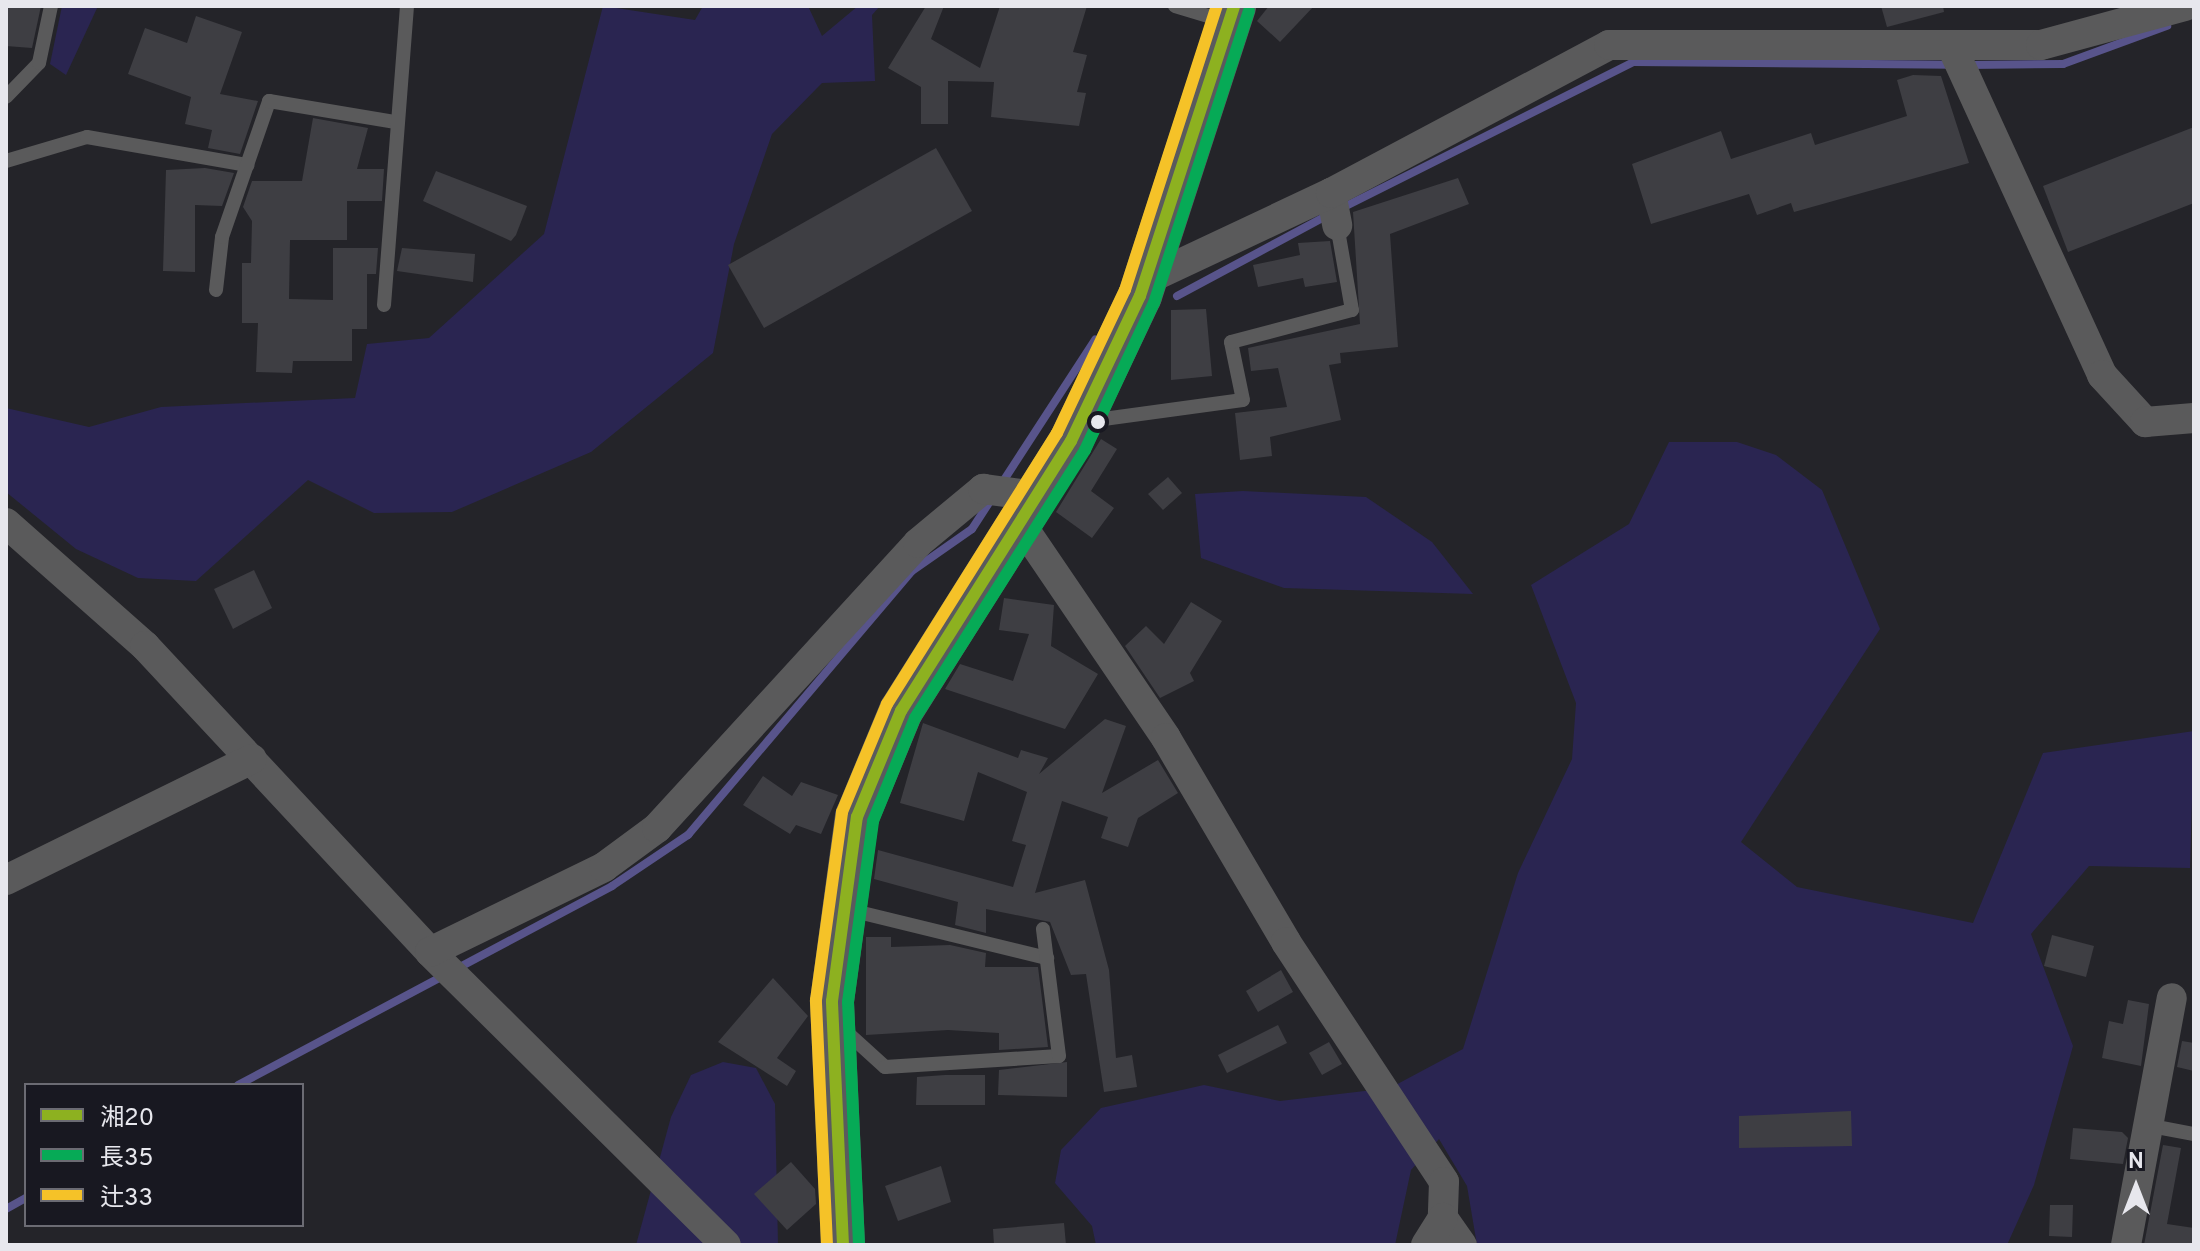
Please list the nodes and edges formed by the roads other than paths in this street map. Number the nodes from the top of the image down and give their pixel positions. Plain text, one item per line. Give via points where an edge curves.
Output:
1 (51, 6) edge
2 (407, 6) edge
3 (1175, 6) edge
4 (2185, 6) edge
5 (1230, 14) edge
6 (1956, 57) junction
7 (6, 97) edge
8 (394, 122) junction
9 (6, 161) edge
10 (248, 165) junction
11 (1334, 207) junction
12 (1146, 280) junction
13 (216, 290) dead end
14 (384, 305) dead end
15 (2194, 418) edge
16 (1080, 422) junction
17 (1025, 503) junction
18 (6, 523) edge
19 (252, 759) junction
20 (6, 880) edge
21 (842, 908) junction
22 (1043, 929) dead end
23 (1047, 958) junction
24 (440, 962) junction
25 (2172, 998) dead end
26 (833, 1019) junction
27 (2145, 1125) junction
28 (2194, 1134) edge
29 (1444, 1231) edge
30 (726, 1245) edge
31 (843, 1245) edge
32 (1426, 1245) edge
33 (1462, 1245) edge
34 (2126, 1245) edge

1 - 7 lane via 39,63
2 - 8 lane
3 - 5 lane
4 - 6 street via 2041,45
5 - 12 main road
6 - 11 street via 1609,45
6 - 15 street via 2102,375 2145,422
8 - 10 lane via 269,101
8 - 14 lane
9 - 10 lane via 87,137
10 - 13 lane via 222,237
11 - 12 street
11 - 16 lane via 1352,310 1231,342 1243,400
12 - 16 main road
16 - 17 main road
17 - 21 main road via 895,724 857,817
17 - 24 street via 983,489 918,543 657,828 604,867
17 - 29 street via 1286,942 1444,1182
18 - 19 street via 145,646
19 - 20 street
19 - 24 street
21 - 23 lane
21 - 26 main road
22 - 23 lane
23 - 26 lane via 1059,1056 885,1067
24 - 30 street
25 - 27 street
26 - 31 main road
27 - 28 lane
27 - 34 street
29 - 32 street
29 - 33 street

